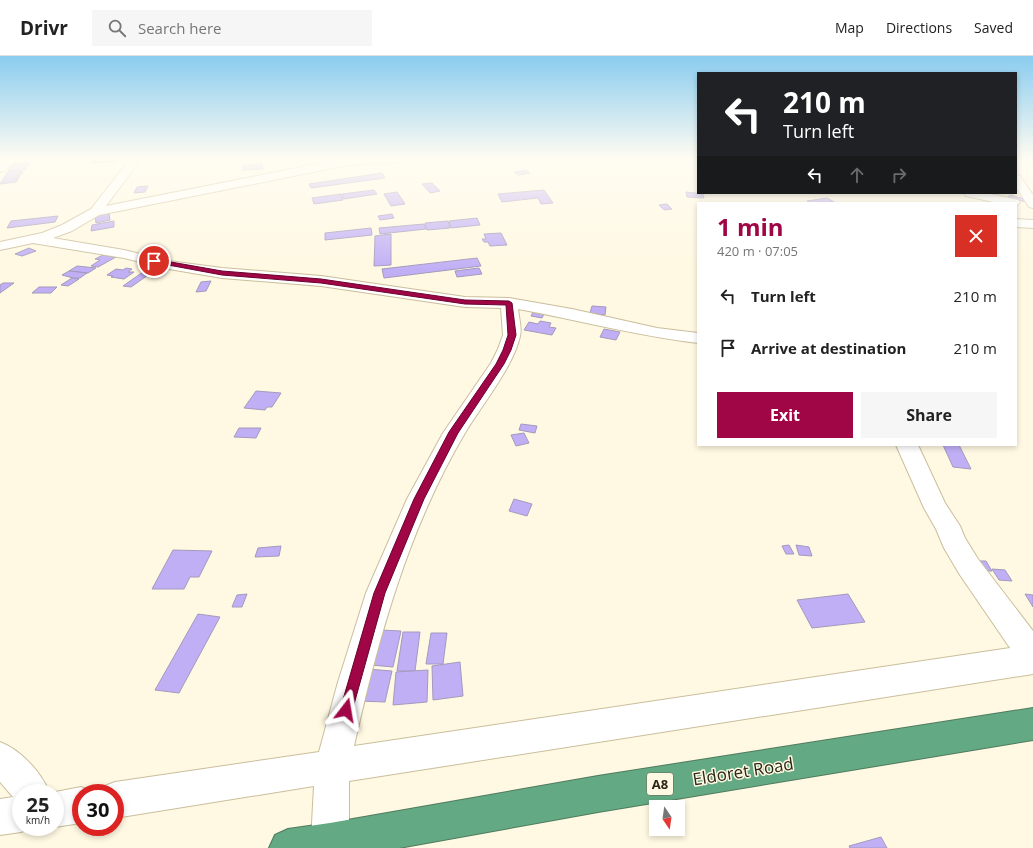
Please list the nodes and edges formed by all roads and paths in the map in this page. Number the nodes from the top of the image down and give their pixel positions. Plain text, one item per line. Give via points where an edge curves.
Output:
1 (107, 196) edge
2 (175, 196) edge
3 (983, 196) edge
4 (1010, 202) edge
5 (1017, 204) edge
6 (1033, 208) edge
7 (95, 212) junction
8 (1017, 223) edge
9 (1033, 224) edge
10 (34, 239) junction
11 (0, 246) edge
12 (509, 303) junction
13 (697, 338) edge
14 (907, 446) edge
15 (1033, 655) edge
16 (1033, 659) edge
17 (1033, 724) edge
18 (0, 759) edge
19 (332, 767) junction
20 (24, 784) edge
21 (124, 799) edge
22 (12, 815) edge
23 (0, 817) edge
24 (330, 842) junction
25 (288, 848) edge

1 - 7 street
2 - 7 street
3 - 4 street
5 - 6 street
7 - 10 street via 67,228
8 - 9 street
10 - 11 street
10 - 12 street via 222,273 321,281 465,302
12 - 13 street via 657,333
12 - 19 street via 512,335 507,350 454,432 419,499 380,593
14 - 15 street via 953,541
16 - 19 street
17 - 24 highway, Eldoret Road / A8 via 598,794
18 - 20 street
19 - 21 street
19 - 24 street
22 - 23 street
24 - 25 highway, Eldoret Road / A8

